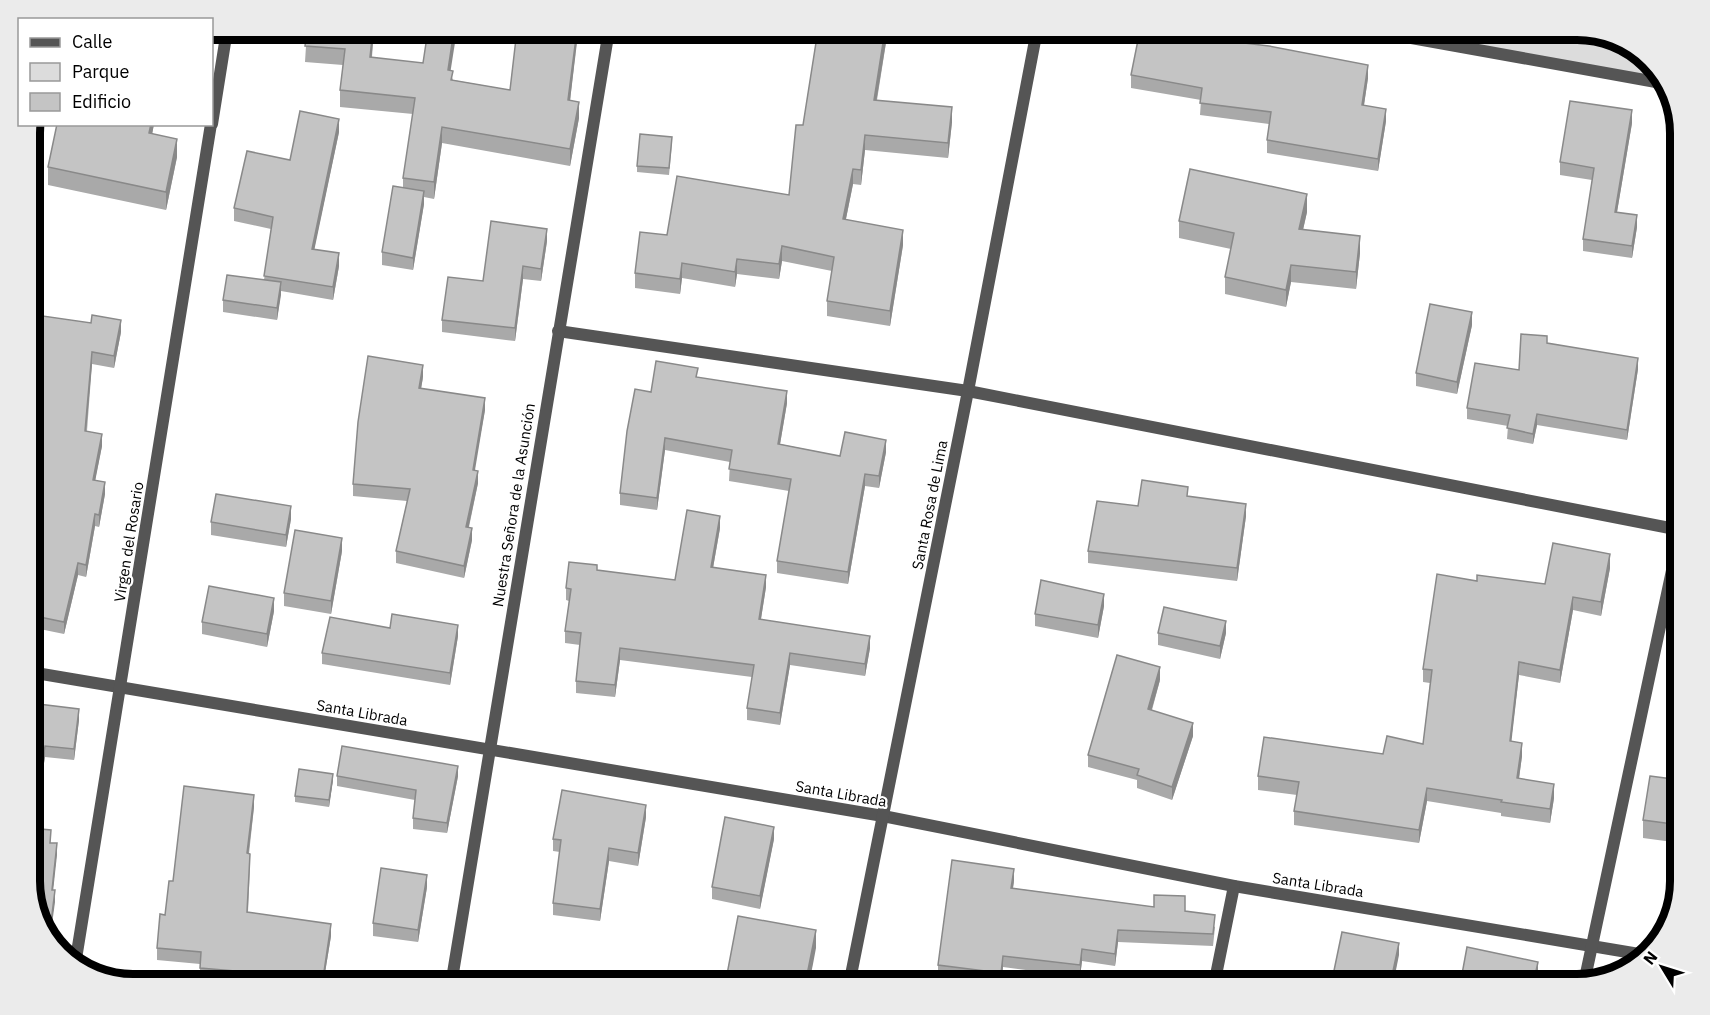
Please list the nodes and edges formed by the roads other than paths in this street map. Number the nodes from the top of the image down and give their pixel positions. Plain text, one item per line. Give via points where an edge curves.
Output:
1 (224, 40) edge
2 (607, 40) edge
3 (1034, 40) edge
4 (1422, 40) edge
5 (1653, 82) edge
6 (213, 111) edge
7 (211, 126) edge
8 (558, 331) junction
9 (968, 392) junction
10 (1670, 530) edge
11 (1670, 581) edge
12 (41, 674) edge
13 (121, 687) junction
14 (490, 749) junction
15 (883, 816) junction
16 (1234, 886) junction
17 (1593, 945) junction
18 (1632, 952) edge
19 (77, 955) edge
20 (453, 974) edge
21 (851, 974) edge
22 (1216, 974) edge
23 (1586, 974) edge

1 - 6 street, Virgen del Rosario
2 - 8 street, Nuestra Señora de la Asunción
3 - 9 street, Santa Rosa de Lima
4 - 5 street
7 - 13 street, Virgen del Rosario
8 - 9 street
8 - 14 street, Nuestra Señora de la Asunción
9 - 10 street
9 - 15 street, Santa Rosa de Lima
11 - 17 street
12 - 13 street, Santa Librada
13 - 14 street, Santa Librada
13 - 19 street, Virgen del Rosario
14 - 15 street, Santa Librada
14 - 20 street, Nuestra Señora de la Asunción
15 - 16 street, Santa Librada
15 - 21 street, Santa Rosa de Lima
16 - 17 street, Santa Librada
16 - 22 street
17 - 18 street, Santa Librada
17 - 23 street

